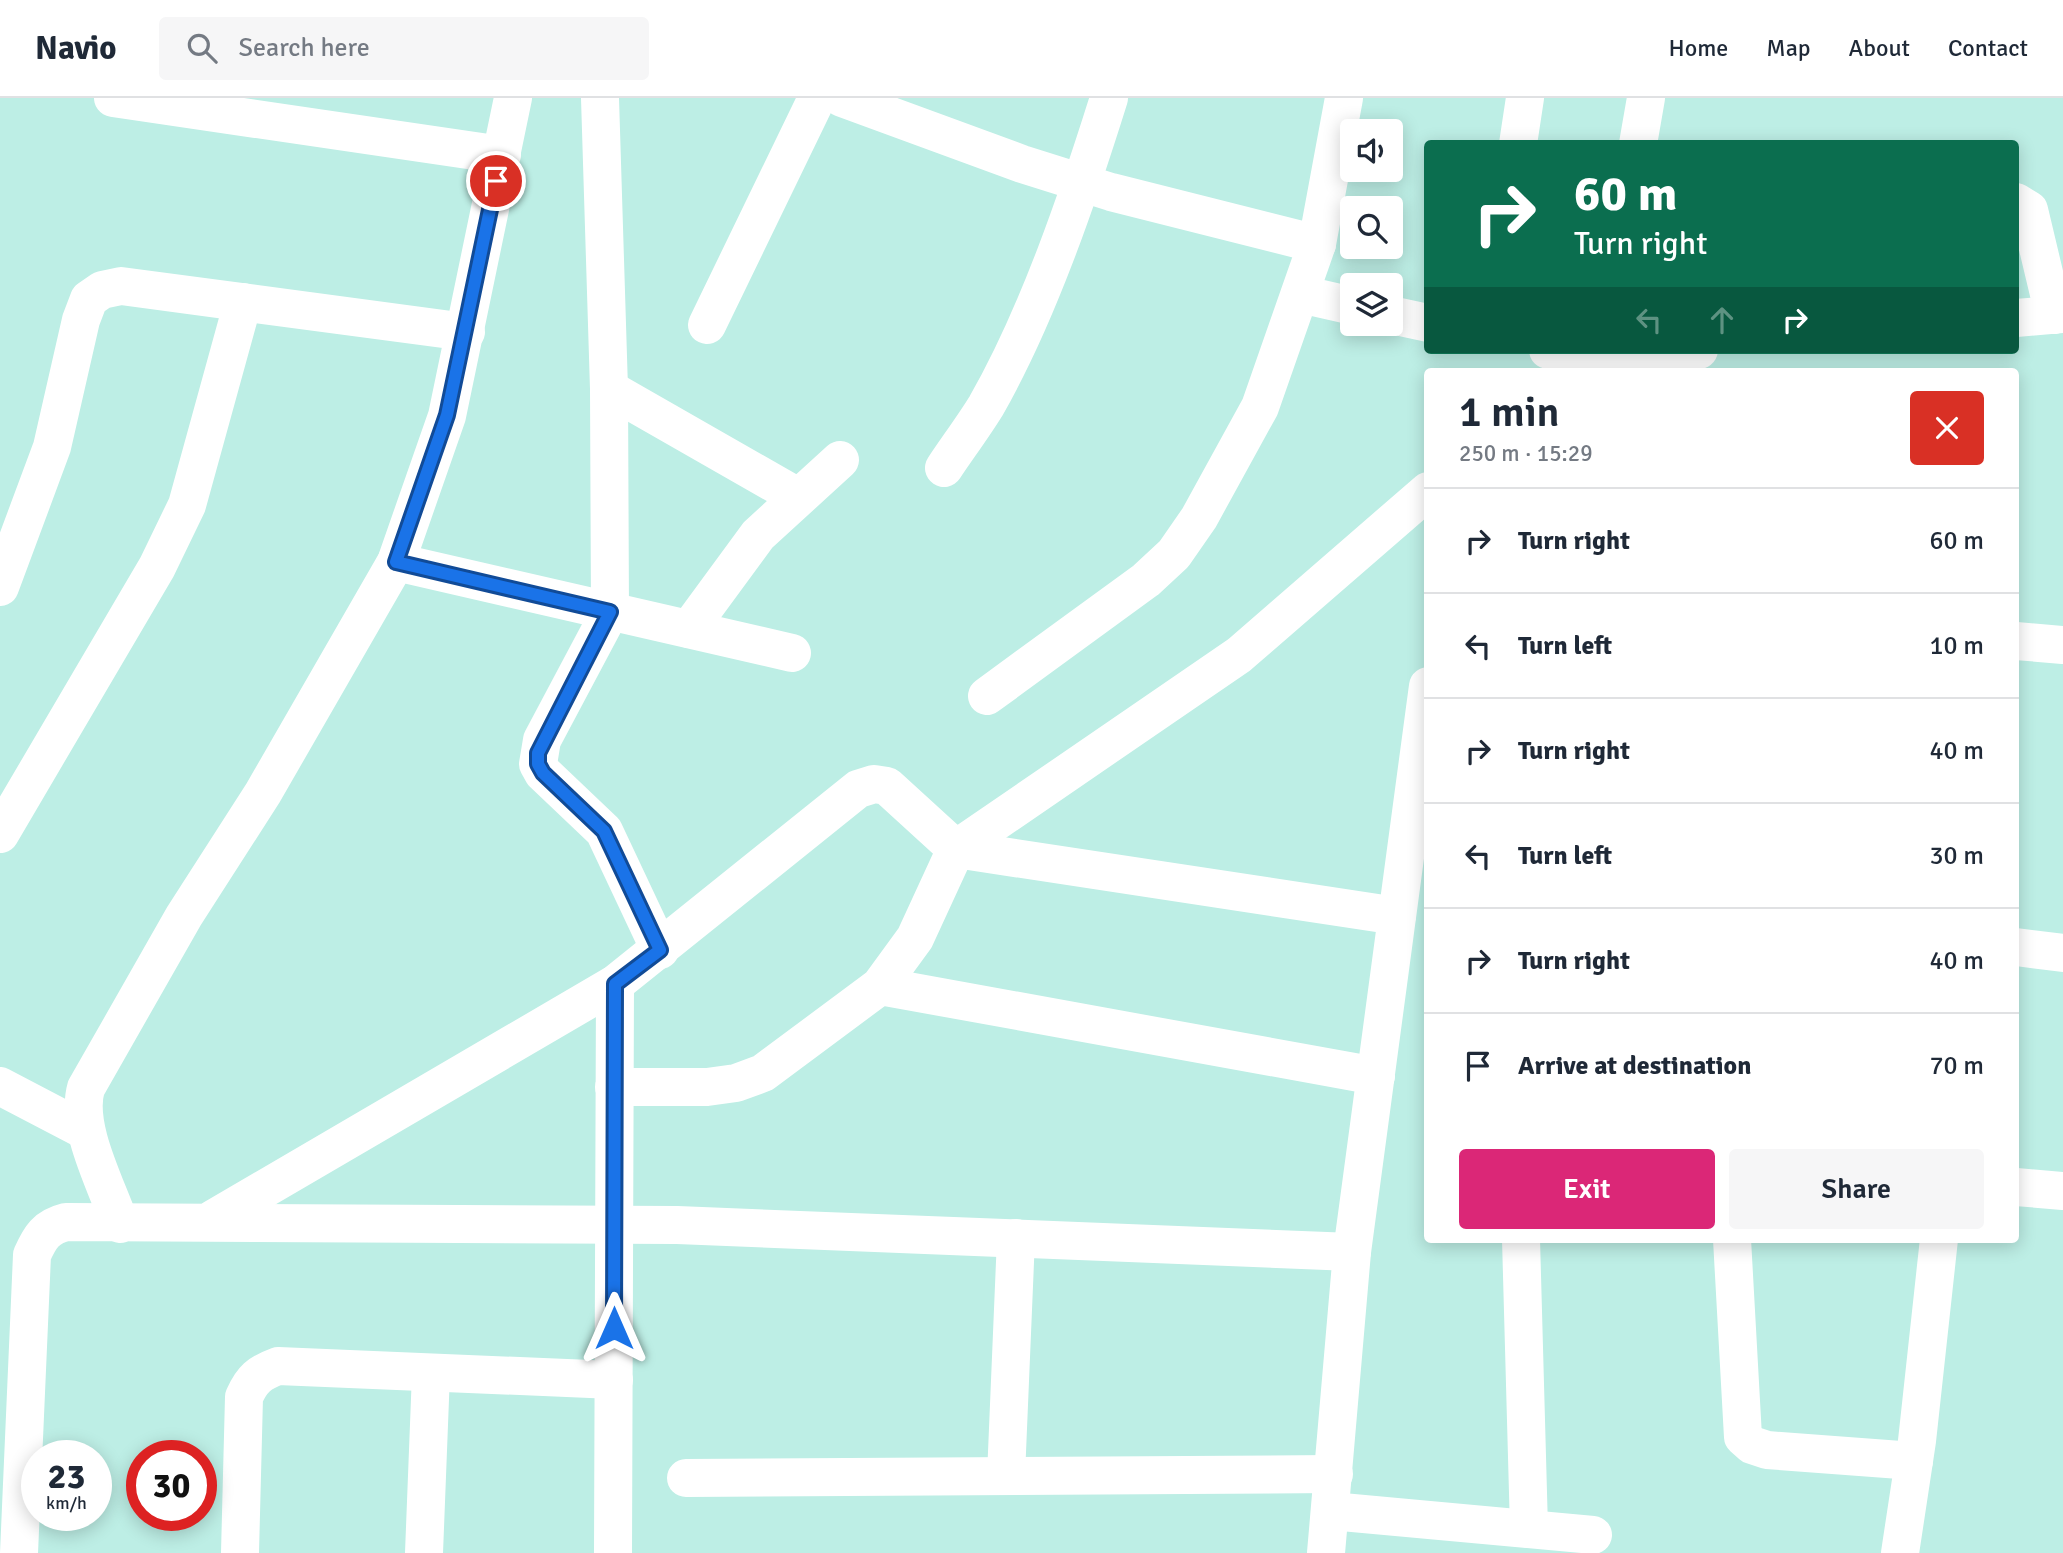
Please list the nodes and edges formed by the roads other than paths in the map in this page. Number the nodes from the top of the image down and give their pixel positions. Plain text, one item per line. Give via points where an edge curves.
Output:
1 (113, 98) edge
2 (513, 98) edge
3 (600, 98) edge
4 (817, 98) edge
5 (842, 98) edge
6 (1109, 98) edge
7 (1344, 98) edge
8 (1525, 98) edge
9 (1646, 98) edge
10 (896, 107) edge
11 (1519, 140) edge
12 (1639, 140) edge
13 (502, 155) junction
14 (1082, 183) junction
15 (2019, 204) edge
16 (1317, 244) junction
17 (1300, 294) junction
18 (243, 302) junction
19 (1340, 303) edge
20 (2058, 315) edge
21 (1403, 318) edge
22 (2019, 318) edge
23 (1424, 322) edge
24 (707, 325) dead end
25 (466, 332) junction
26 (1565, 354) edge
27 (1656, 354) edge
28 (1591, 360) edge
29 (609, 389) junction
30 (840, 460) dead end
31 (944, 468) dead end
32 (1424, 494) edge
33 (799, 497) junction
34 (396, 562) junction
35 (0, 587) edge
36 (610, 612) junction
37 (689, 629) junction
38 (2019, 641) edge
39 (2063, 645) edge
40 (792, 653) dead end
41 (987, 695) dead end
42 (1424, 715) edge
43 (0, 834) edge
44 (956, 849) junction
45 (1397, 916) junction
46 (2019, 947) edge
47 (660, 950) junction
48 (2063, 953) edge
49 (615, 984) junction
50 (880, 986) junction
51 (1376, 1076) junction
52 (0, 1086) edge
53 (614, 1087) junction
54 (84, 1130) junction
55 (2019, 1186) edge
56 (2063, 1191) edge
57 (211, 1220) junction
58 (120, 1224) junction
59 (614, 1224) junction
60 (1016, 1238) junction
61 (1521, 1243) edge
62 (1732, 1243) edge
63 (1939, 1243) edge
64 (1352, 1252) junction
65 (15, 1359) edge
66 (431, 1373) junction
67 (614, 1380) junction
68 (1914, 1461) junction
69 (1334, 1474) junction
70 (1006, 1476) junction
71 (686, 1478) dead end
72 (1331, 1511) junction
73 (1529, 1529) junction
74 (1594, 1535) dead end
75 (19, 1553) edge
76 (240, 1553) edge
77 (424, 1553) edge
78 (613, 1553) edge
79 (1326, 1553) edge
80 (1900, 1553) edge

1 - 13 street
2 - 13 street
3 - 29 street
4 - 24 street
5 - 10 street
6 - 14 street
7 - 16 street
8 - 11 street
9 - 12 street
10 - 14 street
13 - 25 street
14 - 16 street
14 - 31 street via 1004,371
15 - 20 street via 2029,210
16 - 17 street
17 - 19 street
17 - 41 street via 1260,407 1174,554 1146,580
18 - 25 street
18 - 35 street via 121,286 89,299 52,447
18 - 43 street via 187,505 157,567
20 - 22 street
21 - 23 street
25 - 34 street via 432,463
26 - 28 street
27 - 28 street
29 - 33 street
29 - 36 street
30 - 33 street
32 - 44 street via 1239,655
33 - 37 street via 738,559
34 - 36 street
34 - 54 street via 86,1088
36 - 37 street
36 - 47 street via 542,740 538,764 604,831
37 - 40 street
38 - 39 street
42 - 45 street
44 - 45 street
44 - 47 street via 887,786 858,789
44 - 50 street via 915,938
45 - 51 street
46 - 48 street
47 - 49 street
49 - 53 street
49 - 57 street
50 - 51 street
50 - 53 street via 763,1073 707,1087
51 - 64 street
52 - 54 street
53 - 59 street
54 - 58 street
55 - 56 street
57 - 58 street
57 - 59 street
58 - 65 street via 66,1222 41,1234 32,1255
59 - 60 street
59 - 67 street
60 - 64 street
60 - 70 street
61 - 73 street
62 - 68 street via 1744,1437 1767,1450
63 - 68 street
64 - 69 street
65 - 75 street
66 - 67 street
66 - 76 street via 278,1366 251,1381 244,1397
66 - 77 street
67 - 78 street
68 - 80 street
69 - 70 street
69 - 72 street
70 - 71 street
72 - 73 street
72 - 79 street
73 - 74 street

